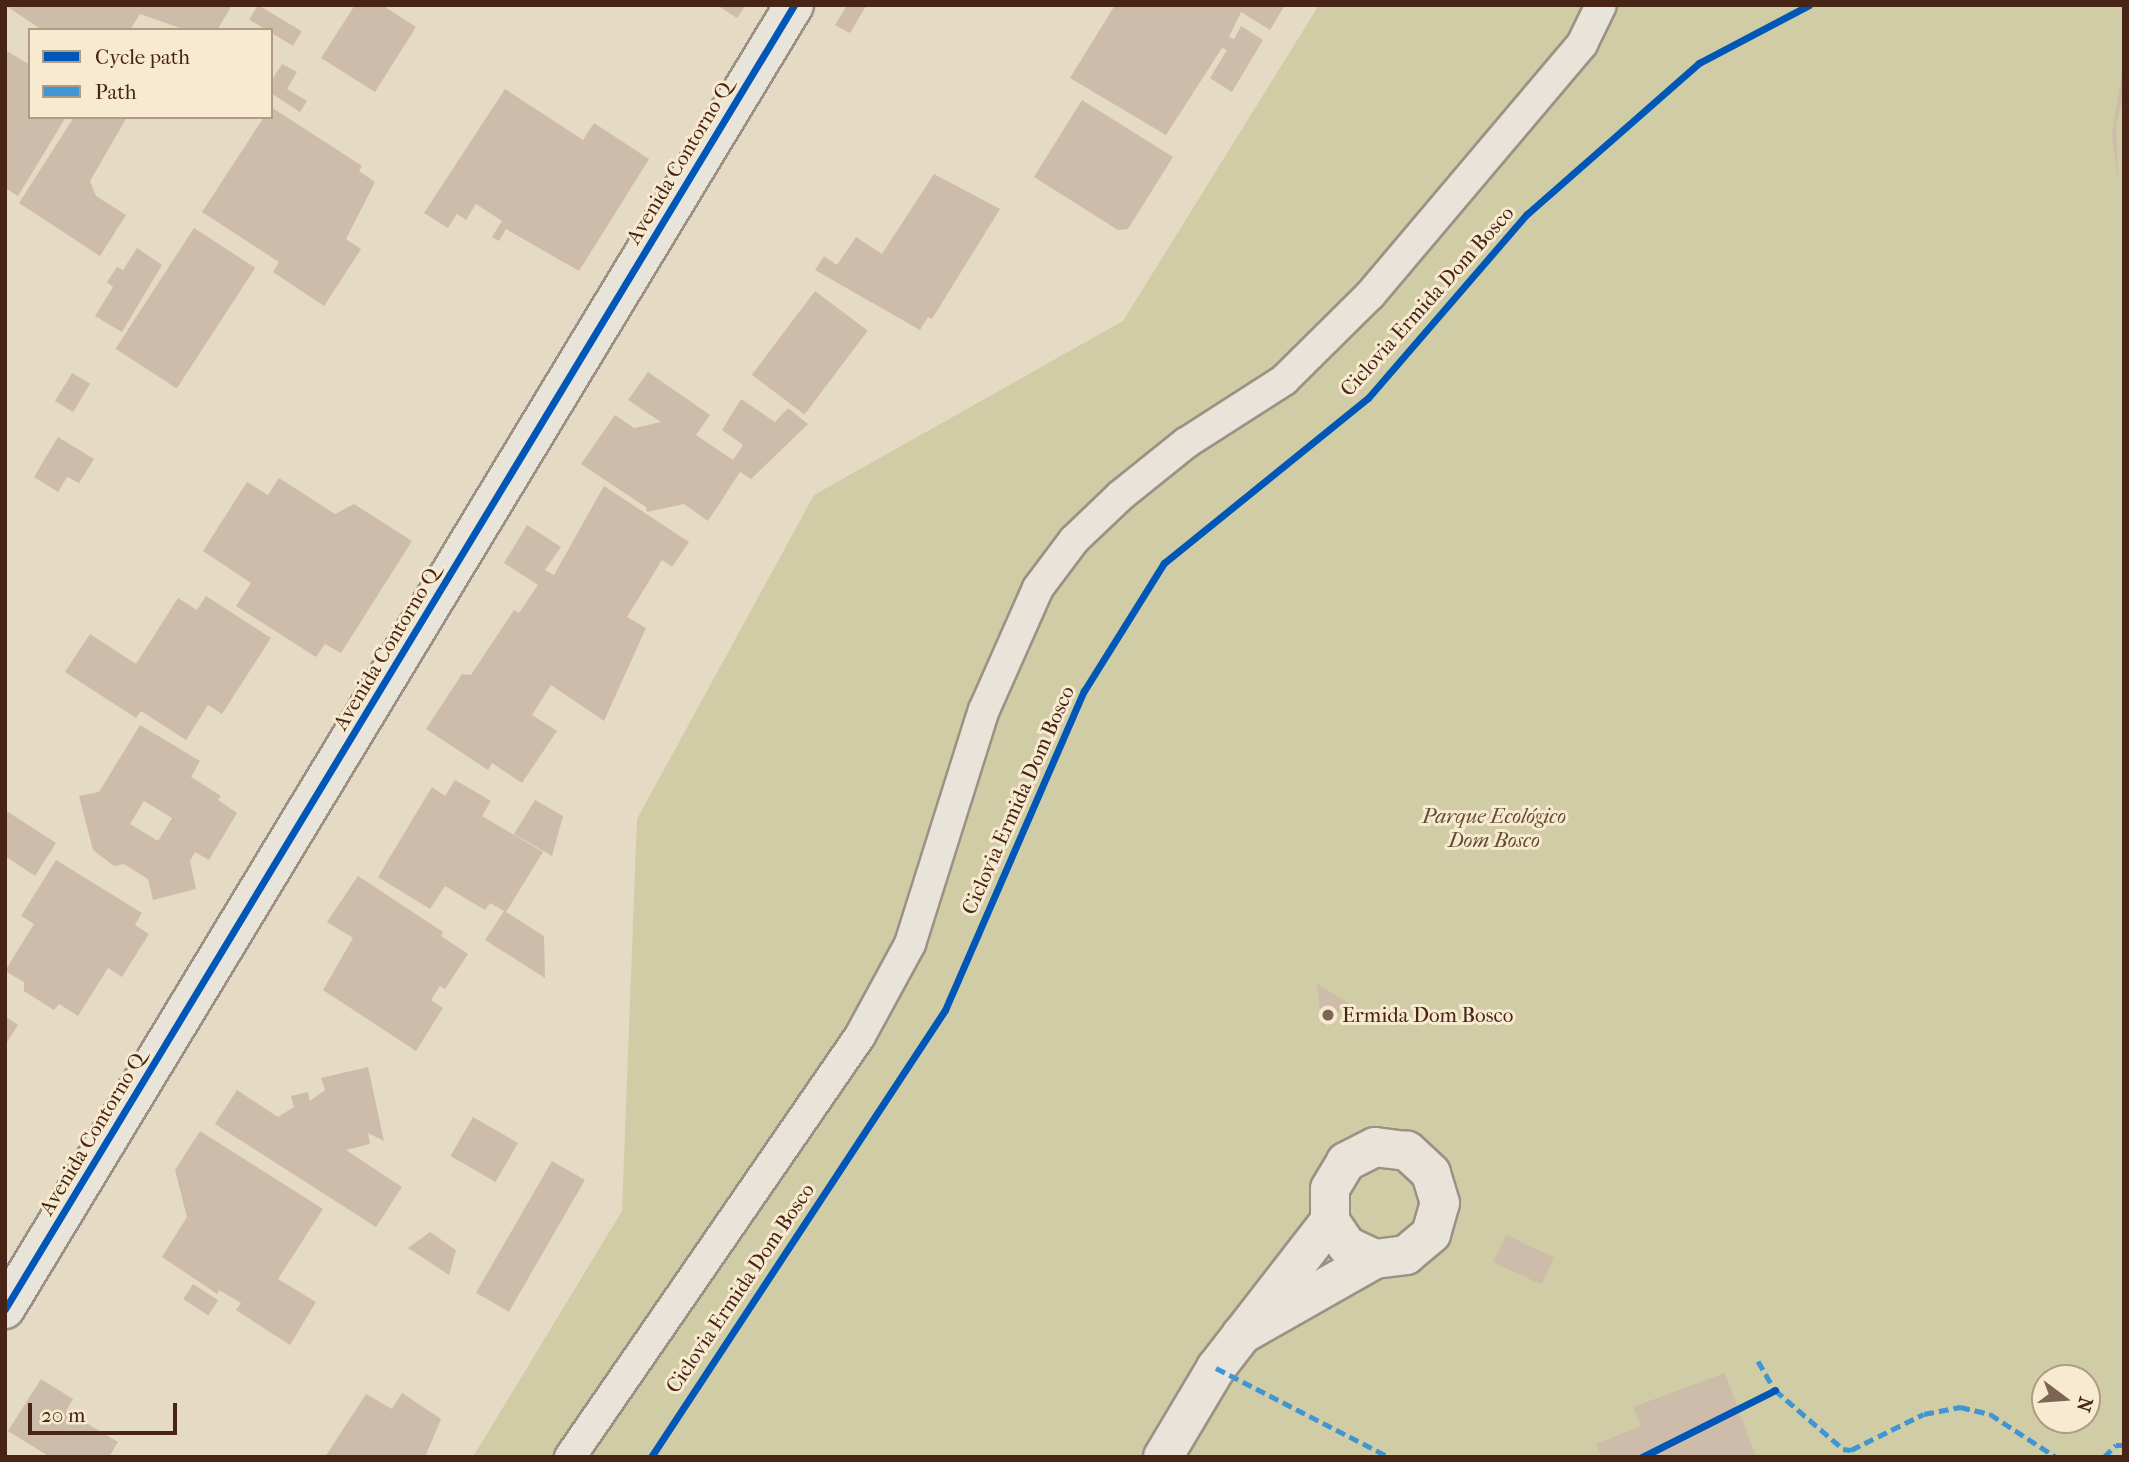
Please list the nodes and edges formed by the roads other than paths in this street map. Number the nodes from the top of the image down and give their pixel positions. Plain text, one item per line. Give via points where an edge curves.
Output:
1 (794, 5) edge
2 (1601, 5) edge
3 (1330, 1221) junction
4 (1375, 1259) junction
5 (5, 1309) edge
6 (1241, 1335) junction
7 (570, 1457) edge
8 (1163, 1457) edge

1 - 5 street, Avenida Contorno Q
2 - 7 lane via 1582,44 1370,295 1284,380 1186,443 1120,496 1074,540 1038,587 984,710 910,944 860,1036
3 - 4 street via 1347,1246
3 - 4 street via 1330,1189 1346,1161 1375,1147 1407,1152 1432,1173 1440,1203 1431,1234 1406,1255
3 - 6 street
4 - 6 street
6 - 8 street

